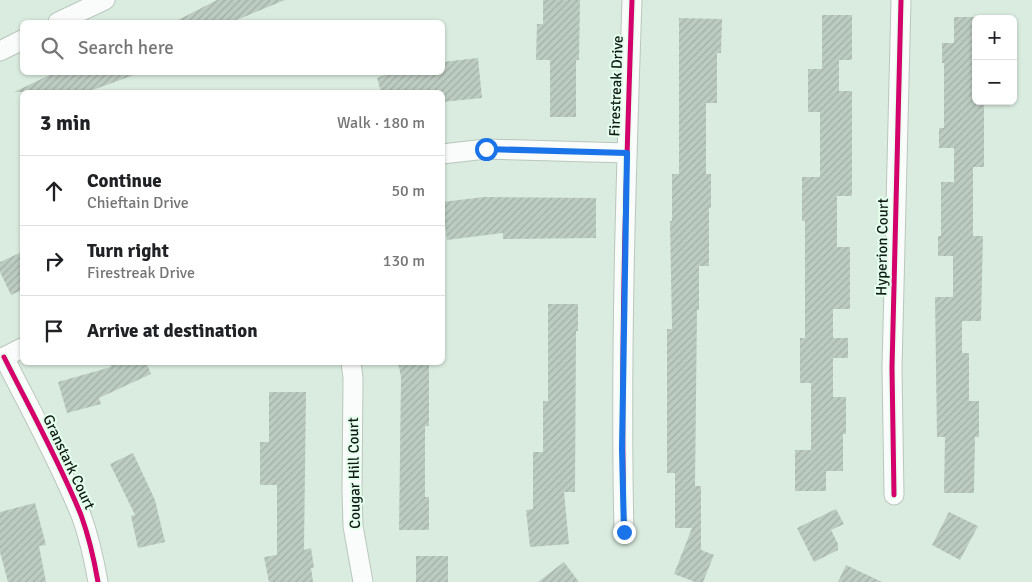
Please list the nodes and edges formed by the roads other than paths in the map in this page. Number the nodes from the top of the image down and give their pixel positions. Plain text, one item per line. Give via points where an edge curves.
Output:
1 (105, 0) edge
2 (632, 0) edge
3 (901, 0) edge
4 (62, 20) edge
5 (20, 41) edge
6 (0, 51) edge
7 (627, 153) junction
8 (445, 154) edge
9 (20, 349) edge
10 (2, 358) edge
11 (351, 365) edge
12 (894, 495) dead end
13 (624, 532) dead end
14 (98, 582) edge
15 (363, 582) edge

1 - 4 street
2 - 7 street, Firestreak Drive
3 - 12 street, Hyperion Court via 892,368
5 - 6 street
7 - 8 street via 486,149
7 - 13 street, Firestreak Drive via 622,449
9 - 10 street
10 - 14 street, Granstark Court via 81,516
11 - 15 street, Cougar Hill Court via 353,526

